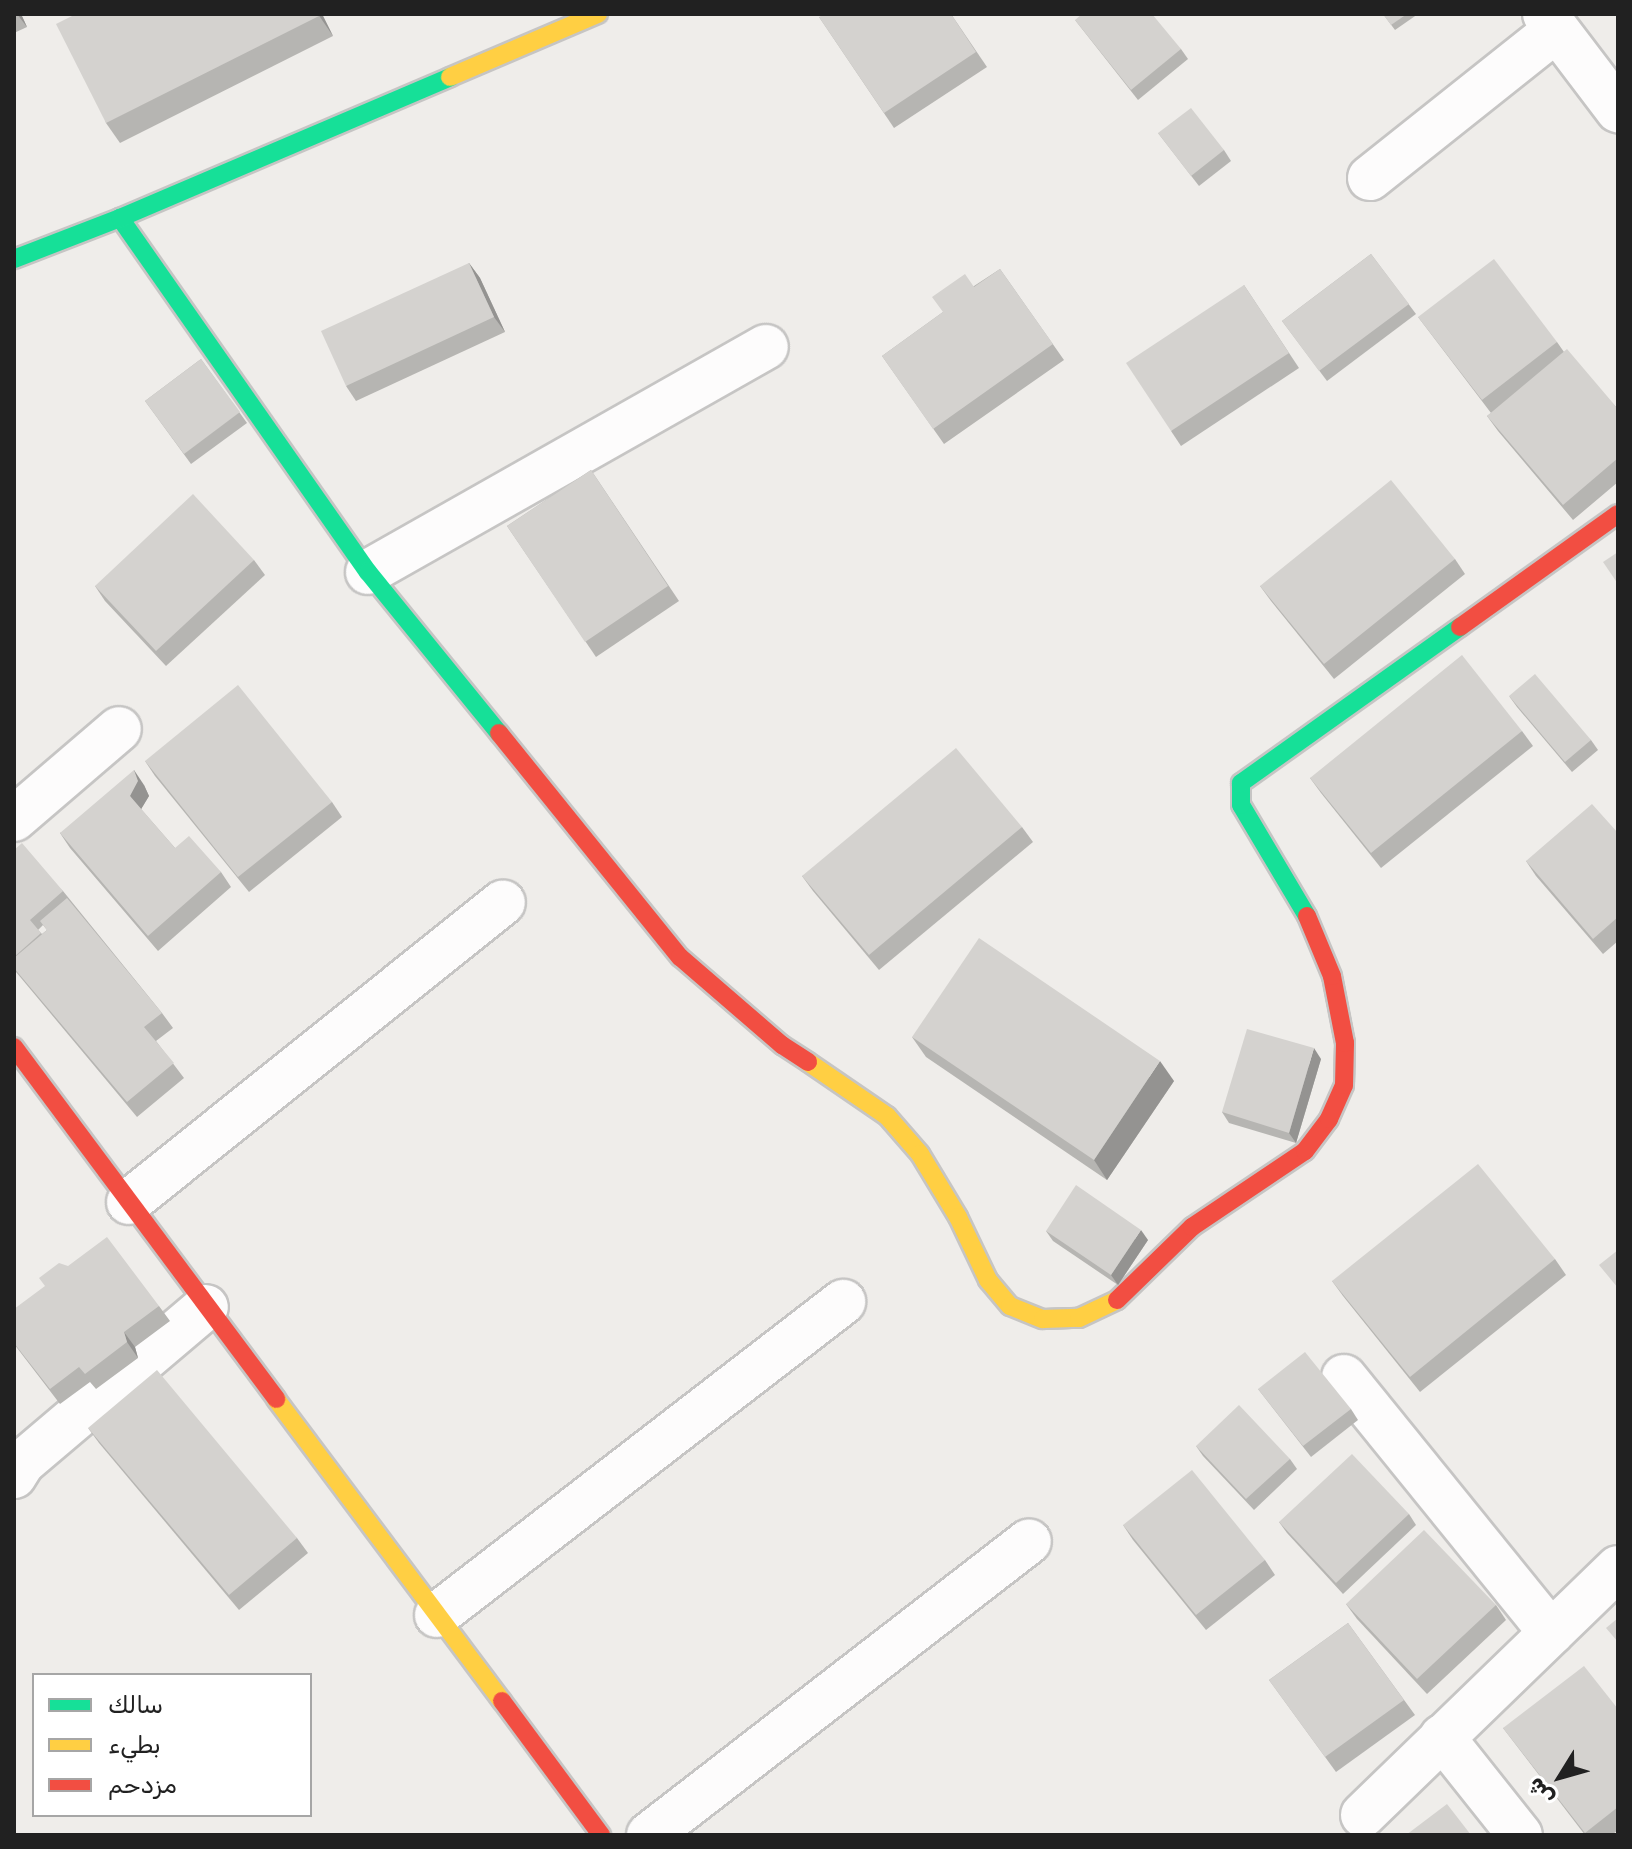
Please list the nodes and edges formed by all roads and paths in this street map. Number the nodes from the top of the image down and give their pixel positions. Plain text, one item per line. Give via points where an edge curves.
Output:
1 (598, 14) edge
2 (1551, 22) edge
3 (549, 23) edge
4 (1618, 110) edge
5 (1370, 178) dead end
6 (120, 218) junction
7 (14, 259) edge
8 (766, 347) dead end
9 (1618, 514) edge
10 (368, 572) junction
11 (119, 729) dead end
12 (14, 819) edge
13 (503, 902) dead end
14 (14, 1047) edge
15 (129, 1202) junction
16 (843, 1302) dead end
17 (206, 1307) junction
18 (1344, 1377) dead end
19 (14, 1476) edge
20 (1029, 1541) dead end
21 (1618, 1568) edge
22 (437, 1615) junction
23 (1551, 1633) junction
24 (1442, 1737) junction
25 (1363, 1815) dead end
26 (601, 1835) edge
27 (649, 1835) edge
28 (1520, 1835) edge

1 - 3 street
2 - 4 street
2 - 5 street
3 - 6 street
6 - 7 street
6 - 10 street
8 - 10 street
9 - 10 street via 1241,783 1241,805 1312,924 1332,976 1345,1043 1344,1085 1329,1119 1305,1151 1192,1227 1113,1304 1079,1318 1043,1319 1010,1306 988,1280 920,1154 887,1116 782,1045 680,957
11 - 12 street
13 - 15 street
14 - 15 street
15 - 17 street
16 - 22 street
17 - 19 street via 22,1463
17 - 22 street
18 - 23 street
20 - 27 street
21 - 23 street
22 - 26 street
23 - 24 street
24 - 25 street
24 - 28 street

